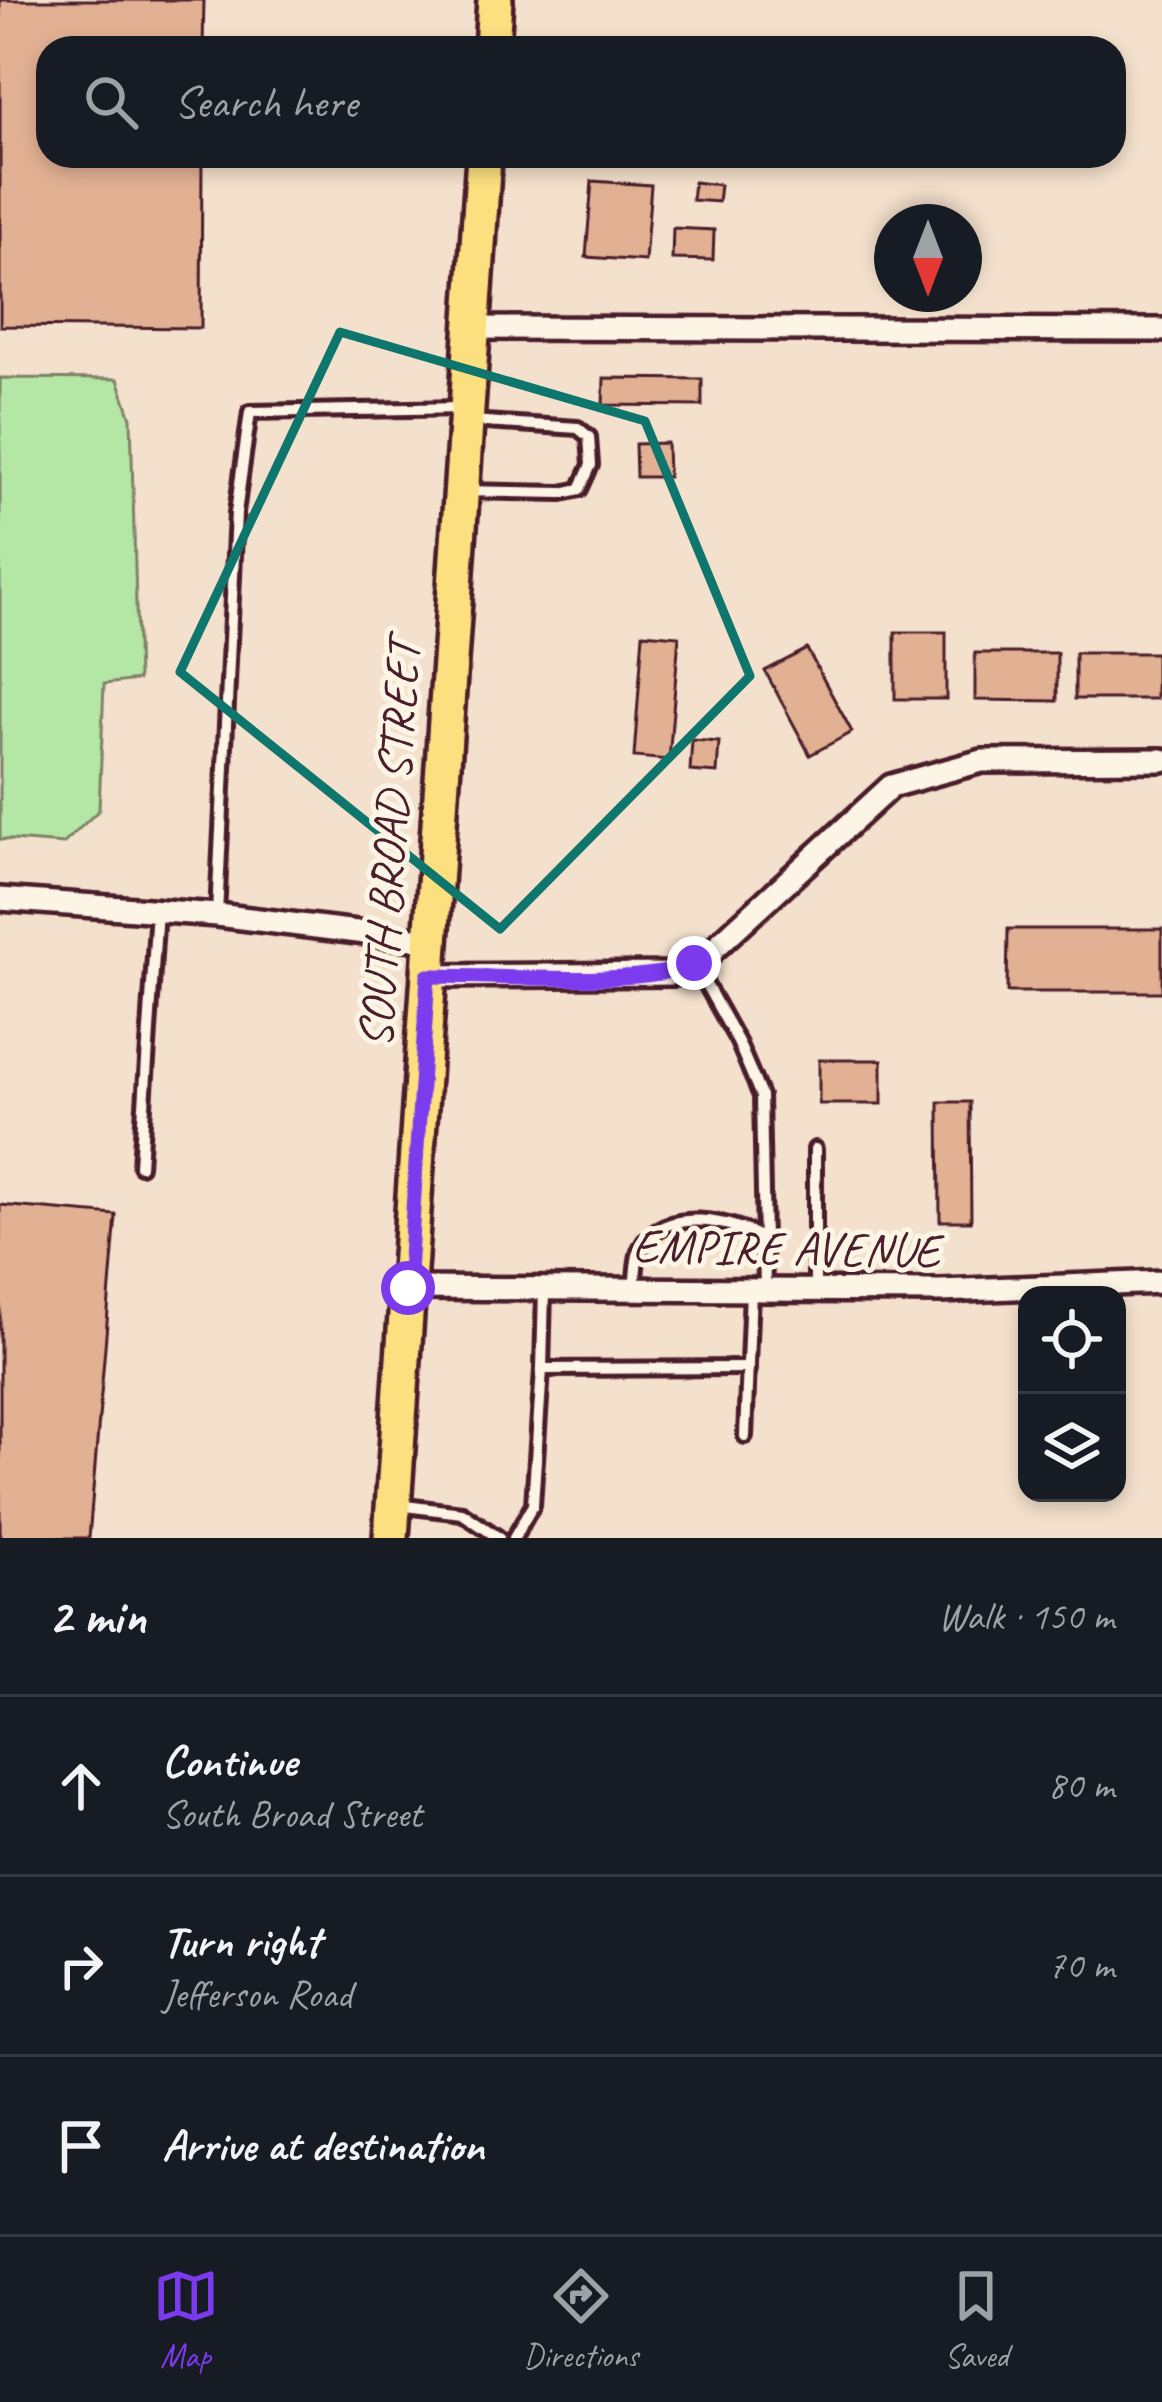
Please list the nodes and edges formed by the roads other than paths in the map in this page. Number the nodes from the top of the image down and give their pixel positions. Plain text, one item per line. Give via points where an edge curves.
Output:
1 (495, 0) edge
2 (493, 36) edge
3 (483, 168) edge
4 (472, 328) junction
5 (1162, 330) edge
6 (465, 414) junction
7 (460, 490) junction
8 (1162, 760) edge
9 (0, 899) edge
10 (157, 910) junction
11 (217, 915) junction
12 (431, 941) junction
13 (694, 963) junction
14 (428, 976) junction
15 (815, 1149) dead end
16 (140, 1166) dead end
17 (765, 1240) junction
18 (1162, 1282) edge
19 (408, 1288) junction
20 (544, 1288) junction
21 (634, 1288) junction
22 (758, 1288) junction
23 (815, 1289) junction
24 (748, 1368) junction
25 (542, 1369) junction
26 (745, 1436) dead end
27 (392, 1522) edge
28 (499, 1538) edge
29 (514, 1538) edge

1 - 2 main road
3 - 4 main road, SOUTH BROAD STREET
4 - 5 street
4 - 6 main road, SOUTH BROAD STREET
6 - 7 main road, SOUTH BROAD STREET
6 - 7 lane via 578,428 589,437 591,465 580,489 562,493
6 - 11 lane via 250,412 236,513
7 - 12 main road, SOUTH BROAD STREET
8 - 13 street via 982,761 891,786
9 - 10 street
10 - 11 street
10 - 16 lane
11 - 12 street
12 - 14 main road, SOUTH BROAD STREET
13 - 14 street via 639,977
13 - 17 lane via 761,1096
14 - 19 main road, SOUTH BROAD STREET
15 - 23 lane
17 - 21 lane via 712,1221 666,1225 640,1248
17 - 22 lane
18 - 23 street, EMPIRE AVENUE via 1018,1291
19 - 20 street, EMPIRE AVENUE
19 - 27 main road, SOUTH BROAD STREET
20 - 21 street, EMPIRE AVENUE
20 - 25 lane
21 - 22 street, EMPIRE AVENUE
22 - 23 street, EMPIRE AVENUE
22 - 24 lane
24 - 25 lane
24 - 26 lane
25 - 29 lane via 533,1504
27 - 28 lane via 462,1513

